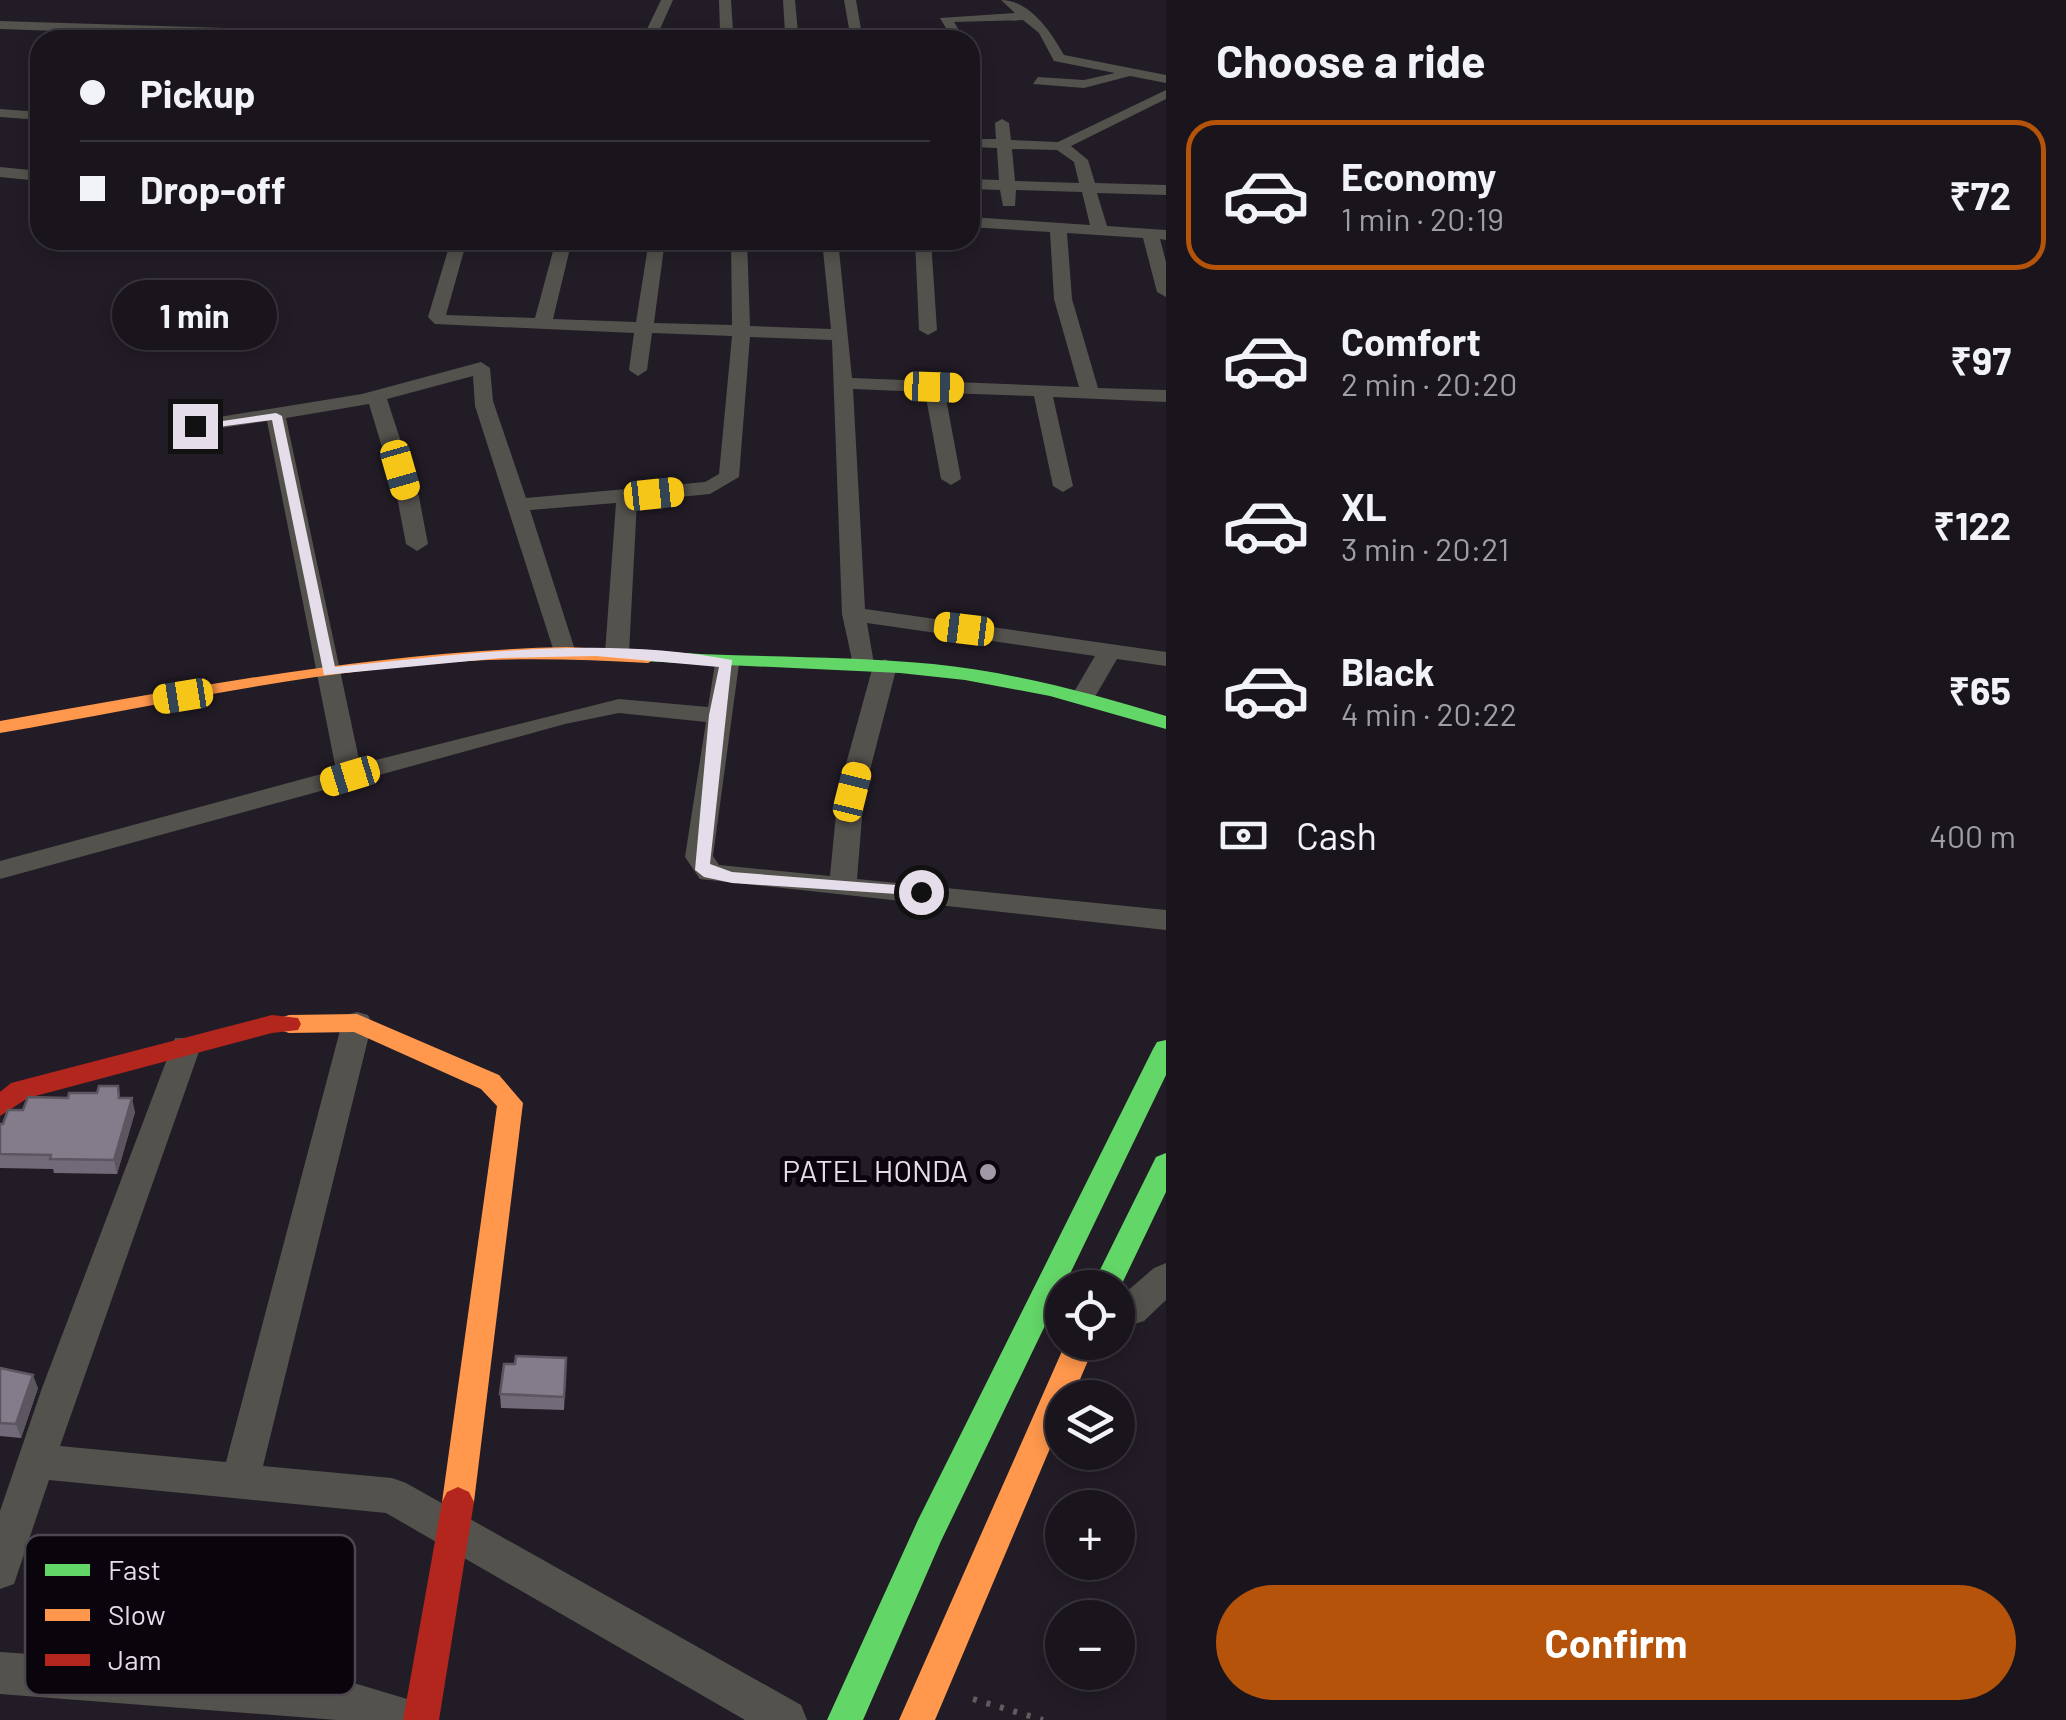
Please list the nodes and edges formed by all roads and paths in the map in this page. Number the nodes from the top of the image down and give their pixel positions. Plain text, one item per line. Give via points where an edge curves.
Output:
1 (667, 0) edge
2 (725, 0) edge
3 (790, 0) edge
4 (850, 0) edge
5 (1007, 0) edge
6 (945, 1) edge
7 (1027, 16) junction
8 (946, 18) junction
9 (2, 27) edge
10 (129, 28) joint
11 (181, 30) edge
12 (653, 30) edge
13 (727, 30) edge
14 (792, 30) edge
15 (855, 30) edge
16 (953, 30) edge
17 (1127, 72) junction
18 (1166, 79) edge
19 (1038, 81) dead end
20 (1166, 94) edge
21 (0, 112) edge
22 (30, 115) edge
23 (1002, 123) dead end
24 (980, 143) edge
25 (1005, 144) junction
26 (1060, 146) junction
27 (0, 172) edge
28 (30, 175) edge
29 (980, 185) edge
30 (1008, 186) junction
31 (1166, 190) edge
32 (1091, 191) junction
33 (980, 222) edge
34 (1010, 224) junction
35 (1058, 228) junction
36 (1100, 231) junction
37 (1158, 235) edge
38 (455, 250) edge
39 (561, 250) edge
40 (656, 250) edge
41 (739, 250) edge
42 (831, 250) edge
43 (924, 250) edge
44 (1166, 292) edge
45 (542, 326) junction
46 (642, 330) junction
47 (928, 330) dead end
48 (742, 333) junction
49 (841, 336) junction
50 (638, 370) dead end
51 (843, 382) junction
52 (934, 387) junction
53 (1089, 390) junction
54 (1042, 391) junction
55 (376, 396) junction
56 (1166, 396) edge
57 (276, 416) junction
58 (195, 426) dead end
59 (951, 479) dead end
60 (1063, 486) dead end
61 (627, 496) junction
62 (516, 505) junction
63 (417, 544) dead end
64 (854, 614) junction
65 (1111, 648) junction
66 (564, 653) junction
67 (617, 653) junction
68 (1166, 659) edge
69 (727, 664) junction
70 (873, 665) junction
71 (329, 672) junction
72 (1084, 697) junction
73 (716, 715) junction
74 (1166, 724) edge
75 (0, 727) edge
76 (350, 776) junction
77 (0, 870) edge
78 (843, 884) junction
79 (1166, 920) edge
80 (357, 1023) junction
81 (186, 1046) junction
82 (1166, 1048) edge
83 (0, 1106) edge
84 (1166, 1164) edge
85 (1114, 1211) junction
86 (1107, 1270) edge
87 (1166, 1278) edge
88 (1135, 1306) edge
89 (1073, 1360) edge
90 (36, 1461) junction
91 (240, 1481) junction
92 (453, 1531) junction
93 (0, 1570) edge
94 (0, 1673) edge
95 (25, 1675) edge
96 (932, 1686) junction
97 (324, 1695) edge
98 (412, 1720) edge
99 (421, 1720) edge
100 (786, 1720) edge
101 (845, 1720) edge
102 (917, 1720) edge
103 (1043, 1720) edge

1 - 12 street
2 - 13 street
3 - 14 street
4 - 15 street
5 - 7 street
6 - 8 street
7 - 8 street
7 - 17 street via 1044,30 1059,58
8 - 16 street
9 - 10 street
10 - 11 street
17 - 18 street
17 - 19 street via 1091,86
20 - 26 street
21 - 22 street
23 - 25 street
24 - 25 street
25 - 26 street
25 - 30 street
26 - 32 street via 1081,160
27 - 28 street
29 - 30 street
30 - 32 street
30 - 34 street
31 - 32 street
32 - 36 street
33 - 34 street
34 - 35 street
35 - 36 street
35 - 53 street via 1062,299
36 - 37 street
37 - 44 street
38 - 45 street via 436,317
39 - 45 street
40 - 46 street
41 - 48 street
42 - 49 street
43 - 47 street
45 - 46 street
46 - 48 street
46 - 50 street
48 - 49 street
48 - 61 street via 729,478 710,488
49 - 51 street
51 - 52 street
51 - 64 street
52 - 54 street
52 - 59 street
53 - 54 street
53 - 56 street
54 - 60 street
55 - 57 street
55 - 62 street via 482,368 480,393
55 - 63 street
57 - 58 street
57 - 71 street
61 - 62 street
61 - 67 street
62 - 66 street via 544,574
64 - 65 street
64 - 70 street
65 - 68 street
65 - 72 street
66 - 67 street
66 - 71 street
67 - 69 street
69 - 70 street
69 - 73 street
70 - 72 street
70 - 78 street
71 - 75 street
71 - 76 street
72 - 74 street
73 - 76 street via 619,706
73 - 78 street via 701,866 732,878
76 - 77 street
78 - 79 street
80 - 81 street via 272,1024
80 - 91 street
80 - 92 street via 490,1082 510,1103
81 - 83 street via 20,1090
81 - 90 street
82 - 85 street
84 - 85 street
85 - 86 street
85 - 101 street via 929,1531
87 - 88 street
89 - 96 street
90 - 91 street
90 - 93 street
91 - 92 street via 392,1496
92 - 99 street
92 - 100 street
94 - 95 street
96 - 102 street
96 - 103 path
97 - 98 street

